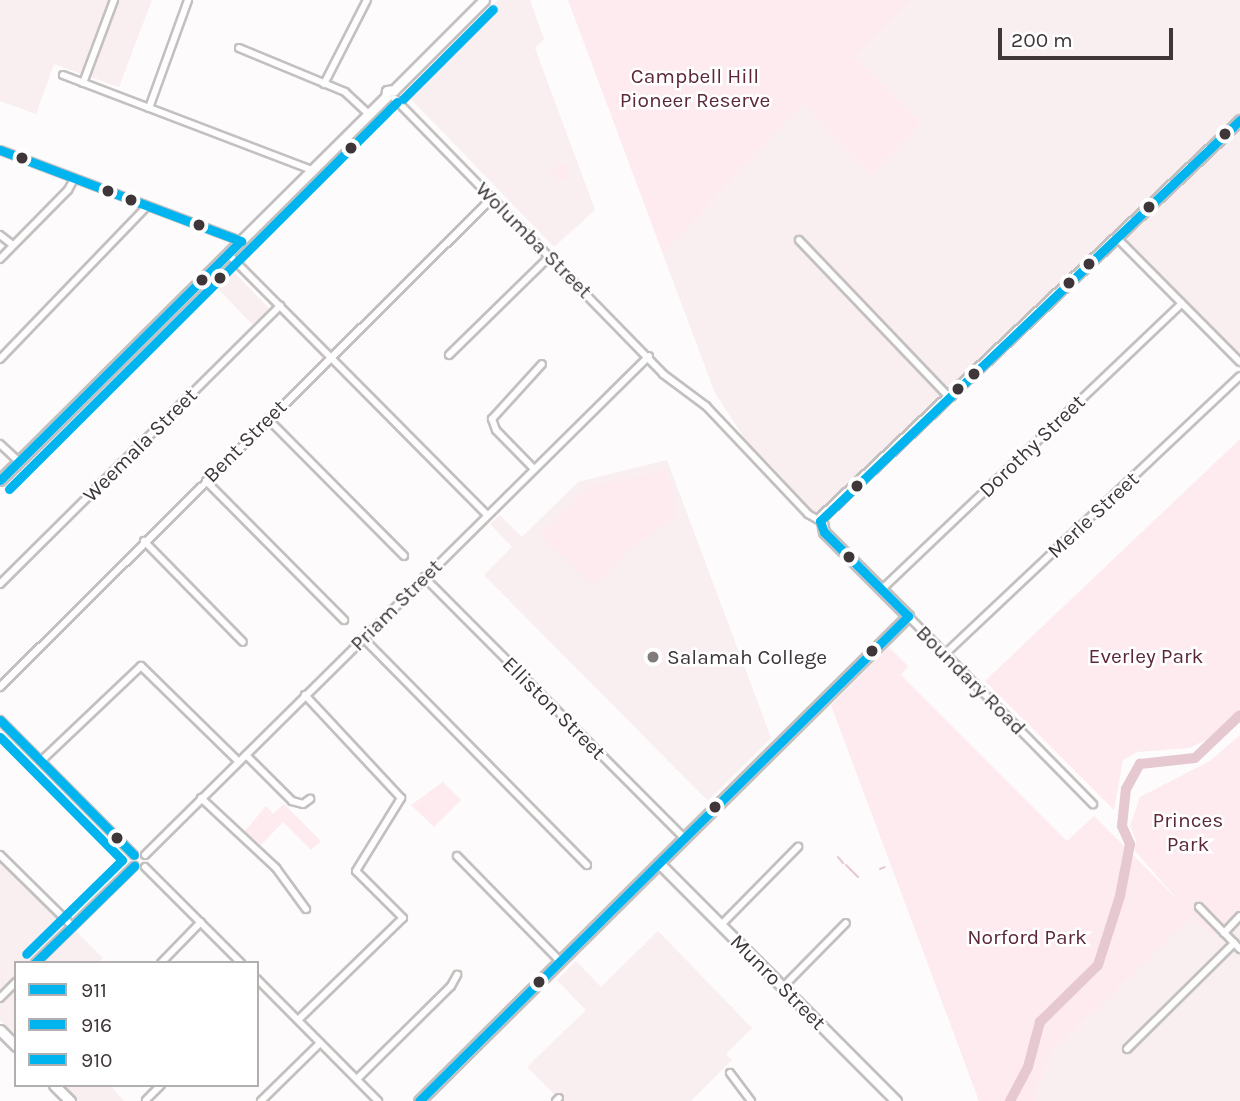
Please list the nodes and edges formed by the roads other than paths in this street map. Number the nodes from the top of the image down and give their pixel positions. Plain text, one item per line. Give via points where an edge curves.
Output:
1 (114, 0) edge
2 (188, 0) edge
3 (367, 0) edge
4 (484, 0) edge
5 (239, 48) dead end
6 (63, 75) dead end
7 (83, 83) junction
8 (324, 84) junction
9 (391, 95) junction
10 (149, 108) junction
11 (369, 114) junction
12 (1240, 120) edge
13 (0, 150) edge
14 (312, 170) junction
15 (74, 179) junction
16 (492, 198) junction
17 (147, 206) junction
18 (0, 235) edge
19 (1116, 237) junction
20 (799, 240) dead end
21 (241, 241) junction
22 (13, 245) junction
23 (228, 254) junction
24 (550, 256) junction
25 (0, 259) edge
26 (1182, 303) junction
27 (280, 306) junction
28 (449, 355) dead end
29 (649, 356) junction
30 (331, 357) junction
31 (0, 359) edge
32 (1240, 362) edge
33 (542, 364) dead end
34 (1240, 376) edge
35 (672, 382) joint
36 (948, 396) junction
37 (268, 419) junction
38 (0, 444) edge
39 (19, 462) junction
40 (534, 469) junction
41 (0, 480) edge
42 (206, 481) junction
43 (487, 515) junction
44 (820, 521) junction
45 (144, 541) junction
46 (404, 556) dead end
47 (424, 577) junction
48 (0, 584) edge
49 (882, 589) junction
50 (908, 615) junction
51 (344, 620) dead end
52 (363, 638) junction
53 (243, 642) dead end
54 (946, 654) junction
55 (0, 687) edge
56 (305, 695) junction
57 (0, 720) edge
58 (246, 755) junction
59 (41, 761) junction
60 (239, 762) junction
61 (201, 798) junction
62 (310, 799) dead end
63 (1093, 804) dead end
64 (684, 838) junction
65 (798, 847) dead end
66 (0, 855) edge
67 (134, 855) junction
68 (145, 855) junction
69 (457, 856) dead end
70 (659, 863) junction
71 (587, 865) dead end
72 (134, 866) junction
73 (145, 867) junction
74 (1199, 907) dead end
75 (306, 909) dead end
76 (1240, 916) edge
77 (201, 922) junction
78 (846, 923) dead end
79 (721, 925) junction
80 (72, 926) junction
81 (1224, 933) junction
82 (1234, 943) junction
83 (1240, 949) edge
84 (37, 961) edge
85 (163, 961) edge
86 (239, 961) edge
87 (559, 961) junction
88 (457, 975) dead end
89 (14, 984) edge
90 (259, 985) edge
91 (784, 986) junction
92 (0, 998) edge
93 (298, 1020) junction
94 (0, 1030) edge
95 (320, 1043) junction
96 (14, 1044) edge
97 (1127, 1049) dead end
98 (730, 1073) dead end
99 (357, 1079) junction
100 (56, 1087) edge
101 (159, 1087) edge
102 (146, 1100) edge
103 (70, 1101) edge
104 (261, 1101) edge
105 (378, 1101) edge
106 (419, 1101) edge
107 (751, 1101) edge
108 (896, 1101) edge

1 - 7 street
2 - 10 street
3 - 8 street
4 - 9 main road
5 - 8 street
6 - 7 street
7 - 10 street
8 - 11 street via 345,92
9 - 11 main road
9 - 16 street, Wolumba Street
10 - 14 street
11 - 14 main road
12 - 19 main road
13 - 15 street
14 - 21 main road
15 - 17 street
15 - 22 street
16 - 24 street, Wolumba Street
16 - 30 street, Bent Street
17 - 21 street
17 - 31 street
18 - 22 street
19 - 26 street
19 - 36 main road
20 - 36 street
21 - 23 main road
22 - 25 street
23 - 27 street
23 - 39 main road
24 - 28 street
24 - 29 street, Wolumba Street
26 - 32 street
26 - 49 street, Dorothy Street
27 - 30 street
27 - 48 street, Weemala Street
29 - 35 street, Wolumba Street
29 - 40 street, Priam Street
30 - 37 street, Bent Street
30 - 43 street
33 - 40 street via 492,419 496,430
34 - 54 street, Merle Street
35 - 44 street, Boundary Road via 706,406 808,514
36 - 44 main road
37 - 42 street, Bent Street
37 - 46 street
38 - 39 street
39 - 41 main road
40 - 43 street, Priam Street
42 - 45 street, Bent Street
42 - 51 street
43 - 47 street, Priam Street
44 - 49 main road, Boundary Road via 824,532
45 - 53 street
45 - 55 street, Bent Street
47 - 52 street, Priam Street
47 - 64 street, Elliston Street
49 - 50 main road, Boundary Road
50 - 54 street, Boundary Road
50 - 64 main road
52 - 56 street, Priam Street
52 - 71 street
54 - 63 street, Boundary Road
56 - 58 street, Priam Street
56 - 93 street via 401,798 400,807 380,827 356,871 403,918
57 - 59 street
58 - 60 street, Priam Street
58 - 62 street via 292,802 303,804
59 - 60 street via 141,666
59 - 67 street
60 - 61 street, Priam Street
61 - 68 street, Priam Street
61 - 75 street via 276,868
64 - 70 main road
65 - 79 street
66 - 80 street
67 - 68 street
67 - 72 street
68 - 73 street
69 - 87 street
70 - 79 main road, Munro Street
70 - 87 main road
72 - 73 street
72 - 80 street
73 - 77 street
74 - 81 street
76 - 81 street
77 - 85 street
77 - 86 street
78 - 91 street
79 - 91 main road, Munro Street
80 - 84 street
81 - 82 street
82 - 83 street
82 - 97 street
87 - 106 main road
88 - 99 street
89 - 92 street
90 - 93 street
91 - 108 main road, Munro Street
93 - 95 street
94 - 96 main road
95 - 99 street
95 - 104 street
98 - 107 street
99 - 105 street
100 - 103 main road
101 - 102 street

